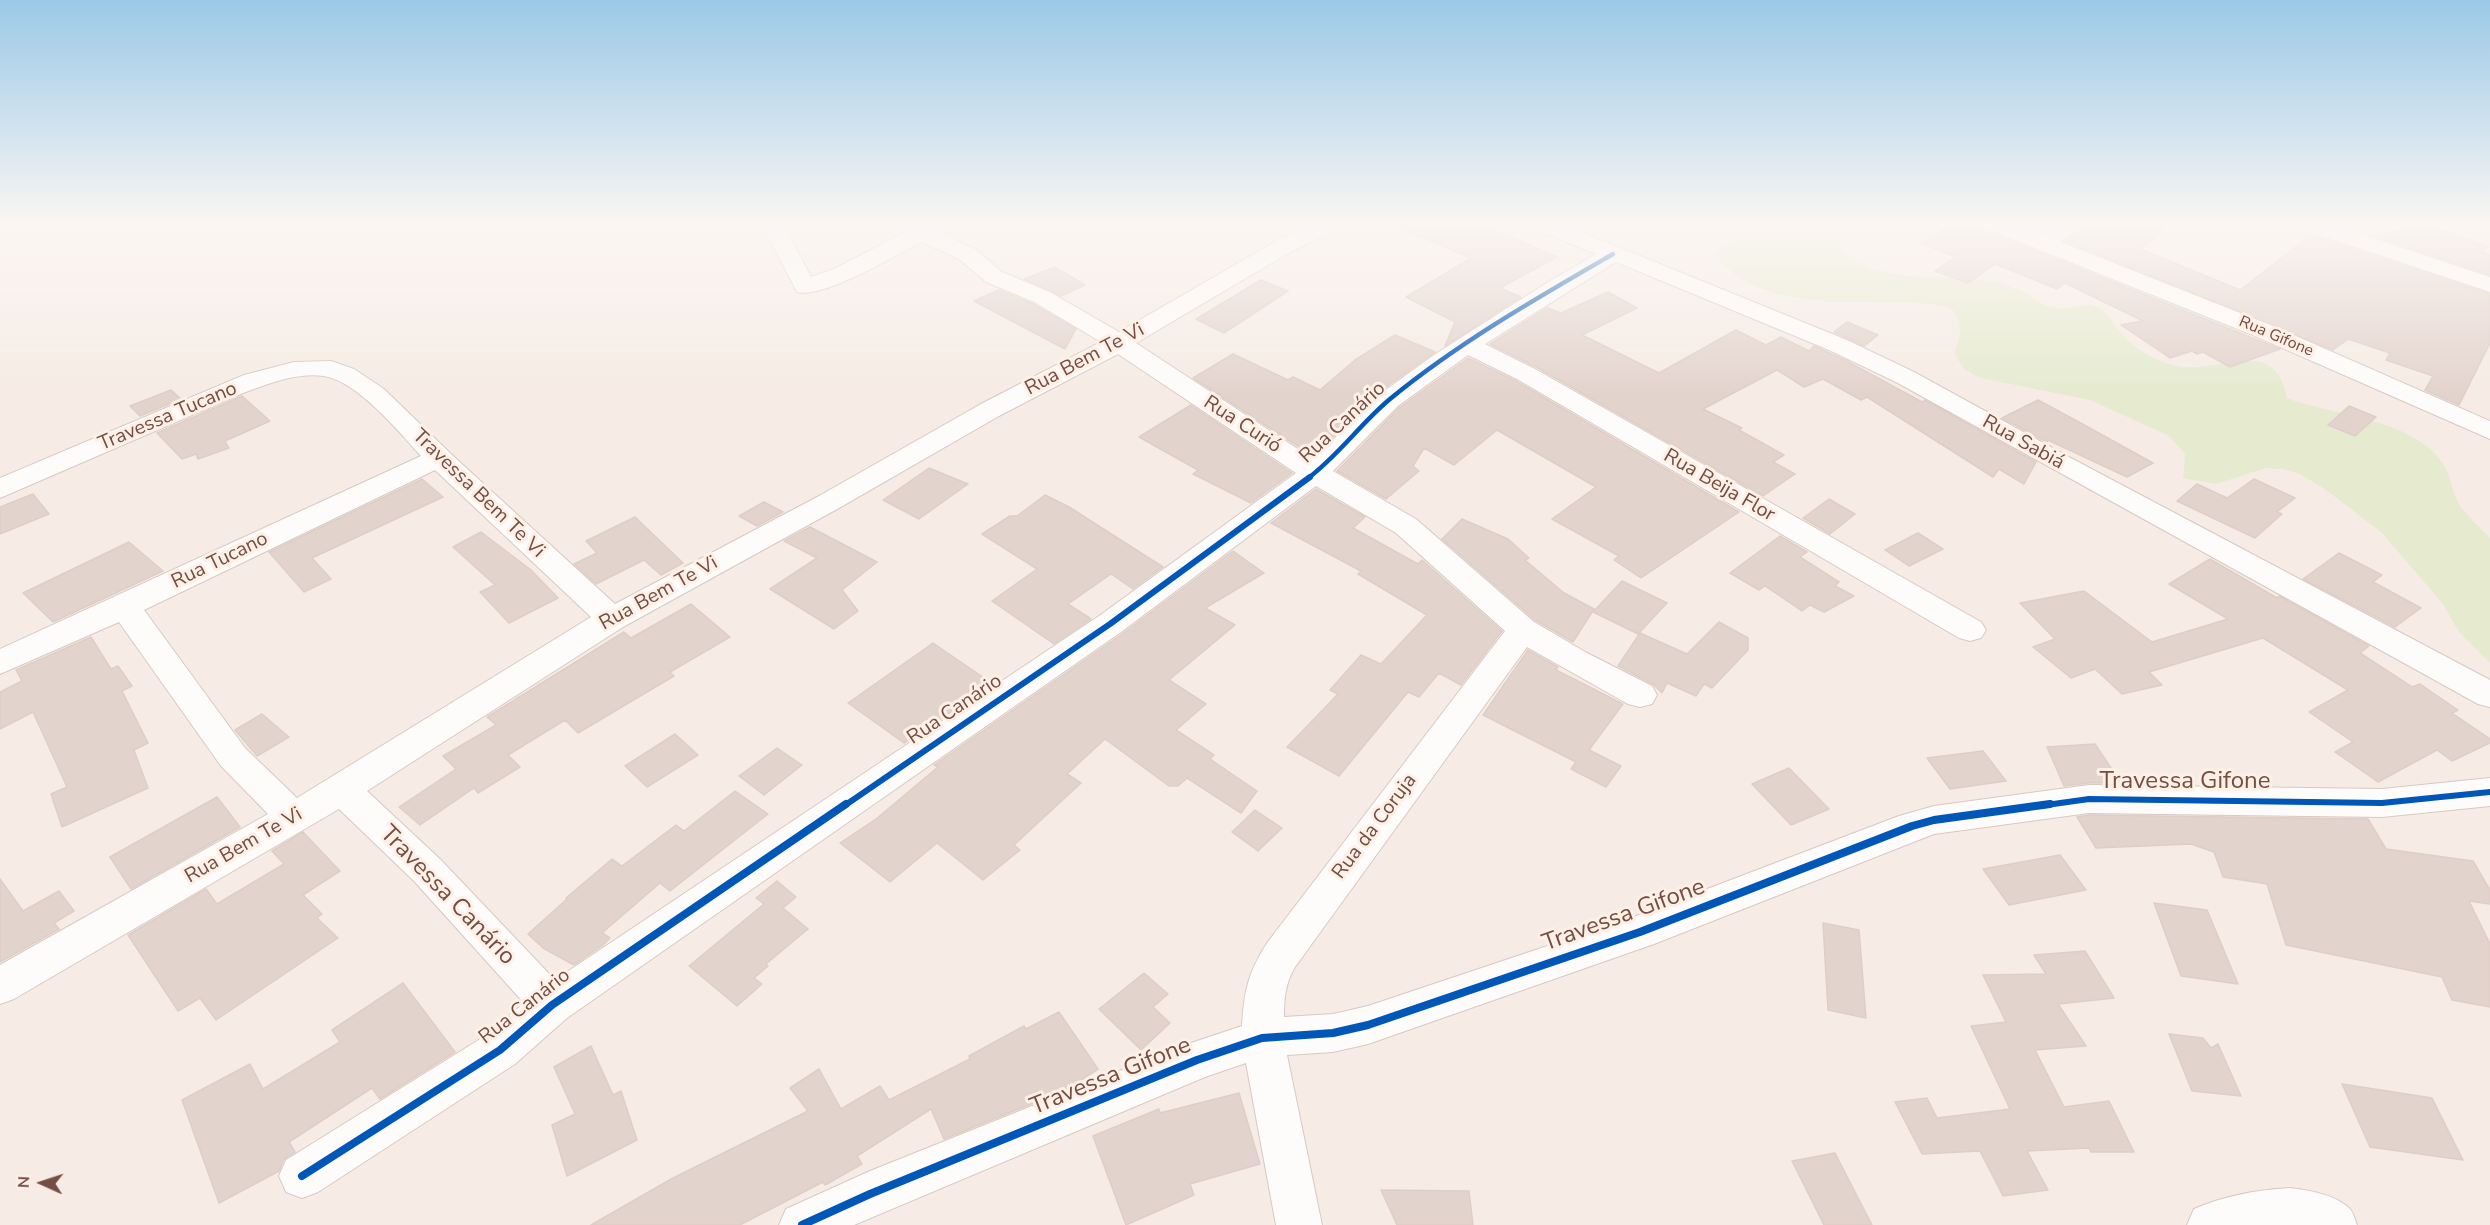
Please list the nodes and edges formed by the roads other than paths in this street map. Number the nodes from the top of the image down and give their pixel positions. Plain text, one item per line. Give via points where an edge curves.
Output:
1 (801, 280) edge
2 (824, 280) edge
3 (1002, 280) edge
4 (1226, 280) edge
5 (1570, 280) edge
6 (1679, 280) edge
7 (2137, 280) edge
8 (2476, 280) edge
9 (2490, 285) edge
10 (1117, 344) junction
11 (1466, 344) junction
12 (341, 373) joint
13 (2490, 431) edge
14 (439, 458) junction
15 (1315, 473) junction
16 (0, 489) edge
17 (125, 607) junction
18 (612, 619) junction
19 (1523, 630) junction
20 (1970, 630) dead end
21 (0, 662) edge
22 (1640, 695) dead end
23 (2490, 695) edge
24 (343, 789) junction
25 (2490, 792) edge
26 (294, 817) junction
27 (0, 986) edge
28 (552, 1005) junction
29 (1262, 1038) junction
30 (302, 1176) dead end
31 (2318, 1219) edge
32 (802, 1225) edge
33 (1299, 1225) edge
34 (2210, 1225) edge

1 - 2 street via 805,287
3 - 10 street, Rua Curió via 1042,297
4 - 10 street, Rua Bem Te Vi
5 - 11 street, Rua Canário
6 - 23 street, Rua Sabiá via 1796,327 1905,377
7 - 13 street, Rua Gifone via 2264,331
8 - 9 street
10 - 15 street, Rua Curió
10 - 18 street, Rua Bem Te Vi
11 - 15 street, Rua Canário via 1389,400
11 - 20 street, Rua Beija Flor via 1526,374
12 - 14 street, Travessa Bem Te Vi via 381,400
12 - 16 street, Travessa Tucano via 300,368 265,378 140,427
14 - 17 street, Rua Tucano
14 - 18 street, Travessa Bem Te Vi
15 - 19 street, Rua Curió via 1406,526
15 - 28 street, Rua Canário via 1110,624
17 - 21 street, Rua Tucano
17 - 26 street via 233,757
18 - 24 street, Rua Bem Te Vi
19 - 22 street, Rua Curió
19 - 29 street, Rua da Coruja via 1281,955 1269,975 1264,995
24 - 26 street, Rua Bem Te Vi
24 - 28 street, Travessa Canário via 427,870
25 - 29 street, Travessa Gifone via 2382,803 2089,799 1934,820 1640,932 1368,1024 1333,1033
26 - 27 street, Rua Bem Te Vi
28 - 30 street, Rua Canário via 500,1050
29 - 32 street, Travessa Gifone via 1197,1060
29 - 33 street, Rua da Coruja
31 - 34 street via 2282,1210

